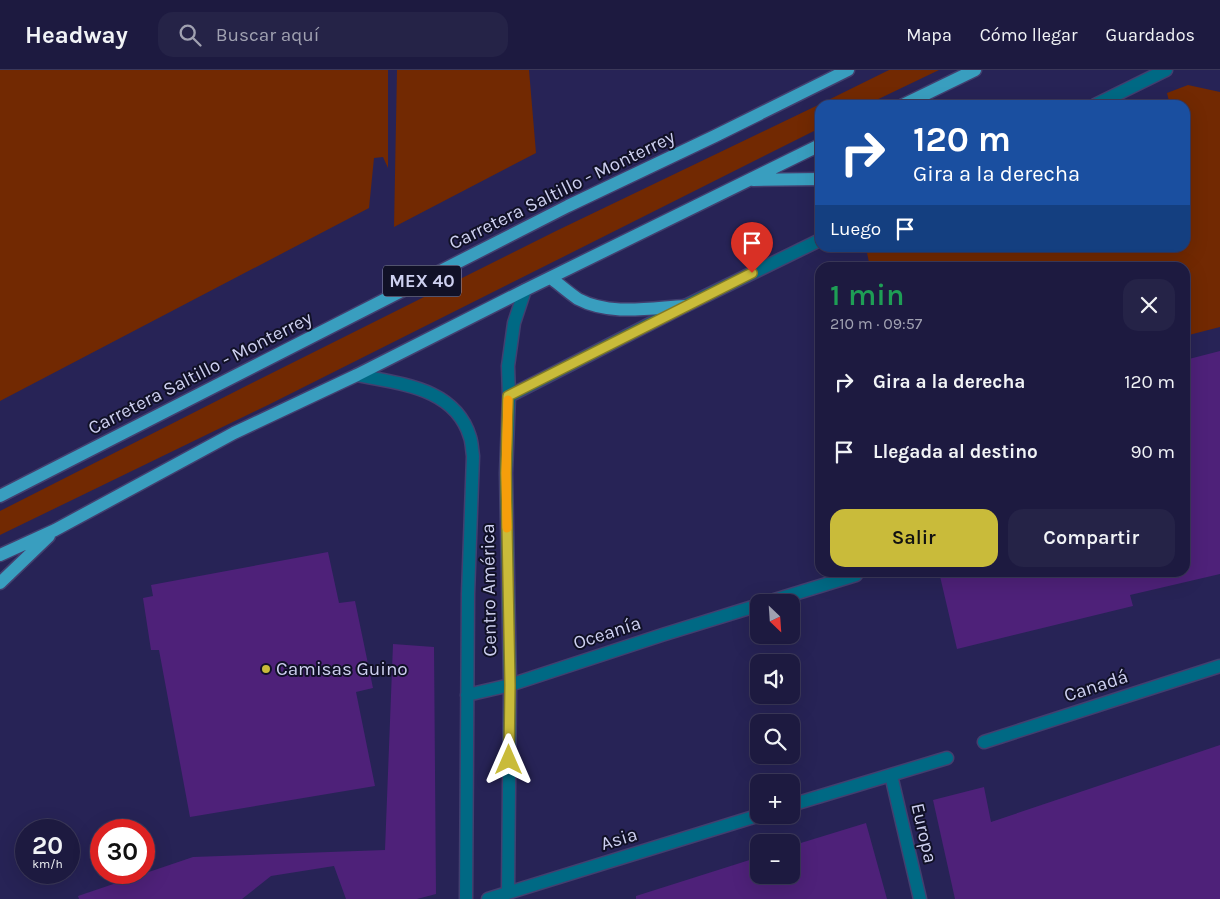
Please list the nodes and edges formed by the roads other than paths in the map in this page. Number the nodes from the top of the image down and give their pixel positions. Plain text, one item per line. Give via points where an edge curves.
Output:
1 (848, 70) edge
2 (975, 70) edge
3 (1166, 70) edge
4 (913, 100) edge
5 (1105, 100) edge
6 (815, 147) edge
7 (815, 179) edge
8 (748, 180) junction
9 (815, 242) edge
10 (551, 278) junction
11 (525, 290) junction
12 (685, 306) junction
13 (357, 375) junction
14 (508, 396) junction
15 (0, 496) edge
16 (54, 530) junction
17 (0, 555) edge
18 (849, 577) edge
19 (0, 583) edge
20 (794, 594) edge
21 (750, 608) edge
22 (1220, 666) edge
23 (510, 685) junction
24 (467, 695) junction
25 (984, 742) dead end
26 (947, 758) dead end
27 (891, 774) junction
28 (800, 802) edge
29 (750, 818) edge
30 (508, 892) junction
31 (466, 899) edge
32 (488, 899) edge
33 (920, 899) edge

1 - 15 main road, Carretera Saltillo - Monterrey / MEX 40 via 568,206
2 - 4 main road
3 - 5 street
6 - 8 main road, MEX 40
7 - 8 main road
8 - 10 main road, MEX 40
9 - 12 street
10 - 11 main road, MEX 40
10 - 12 main road via 578,298 598,307 616,310
11 - 13 main road, MEX 40
11 - 14 street, Centro América via 510,344
12 - 14 street
13 - 16 main road, MEX 40 via 234,434
13 - 24 street, Centro América via 423,390 441,398 454,408 470,437 473,456
14 - 23 street, Centro América via 506,473
16 - 17 main road, MEX 40
16 - 19 main road
18 - 20 street
21 - 23 street, Oceanía
22 - 25 street, Canadá
23 - 24 street, Oceanía
23 - 30 street, Centro América
24 - 31 street, Centro América
26 - 27 street
27 - 28 street
27 - 33 street, Europa
29 - 30 street, Asia
30 - 32 street, Asia

